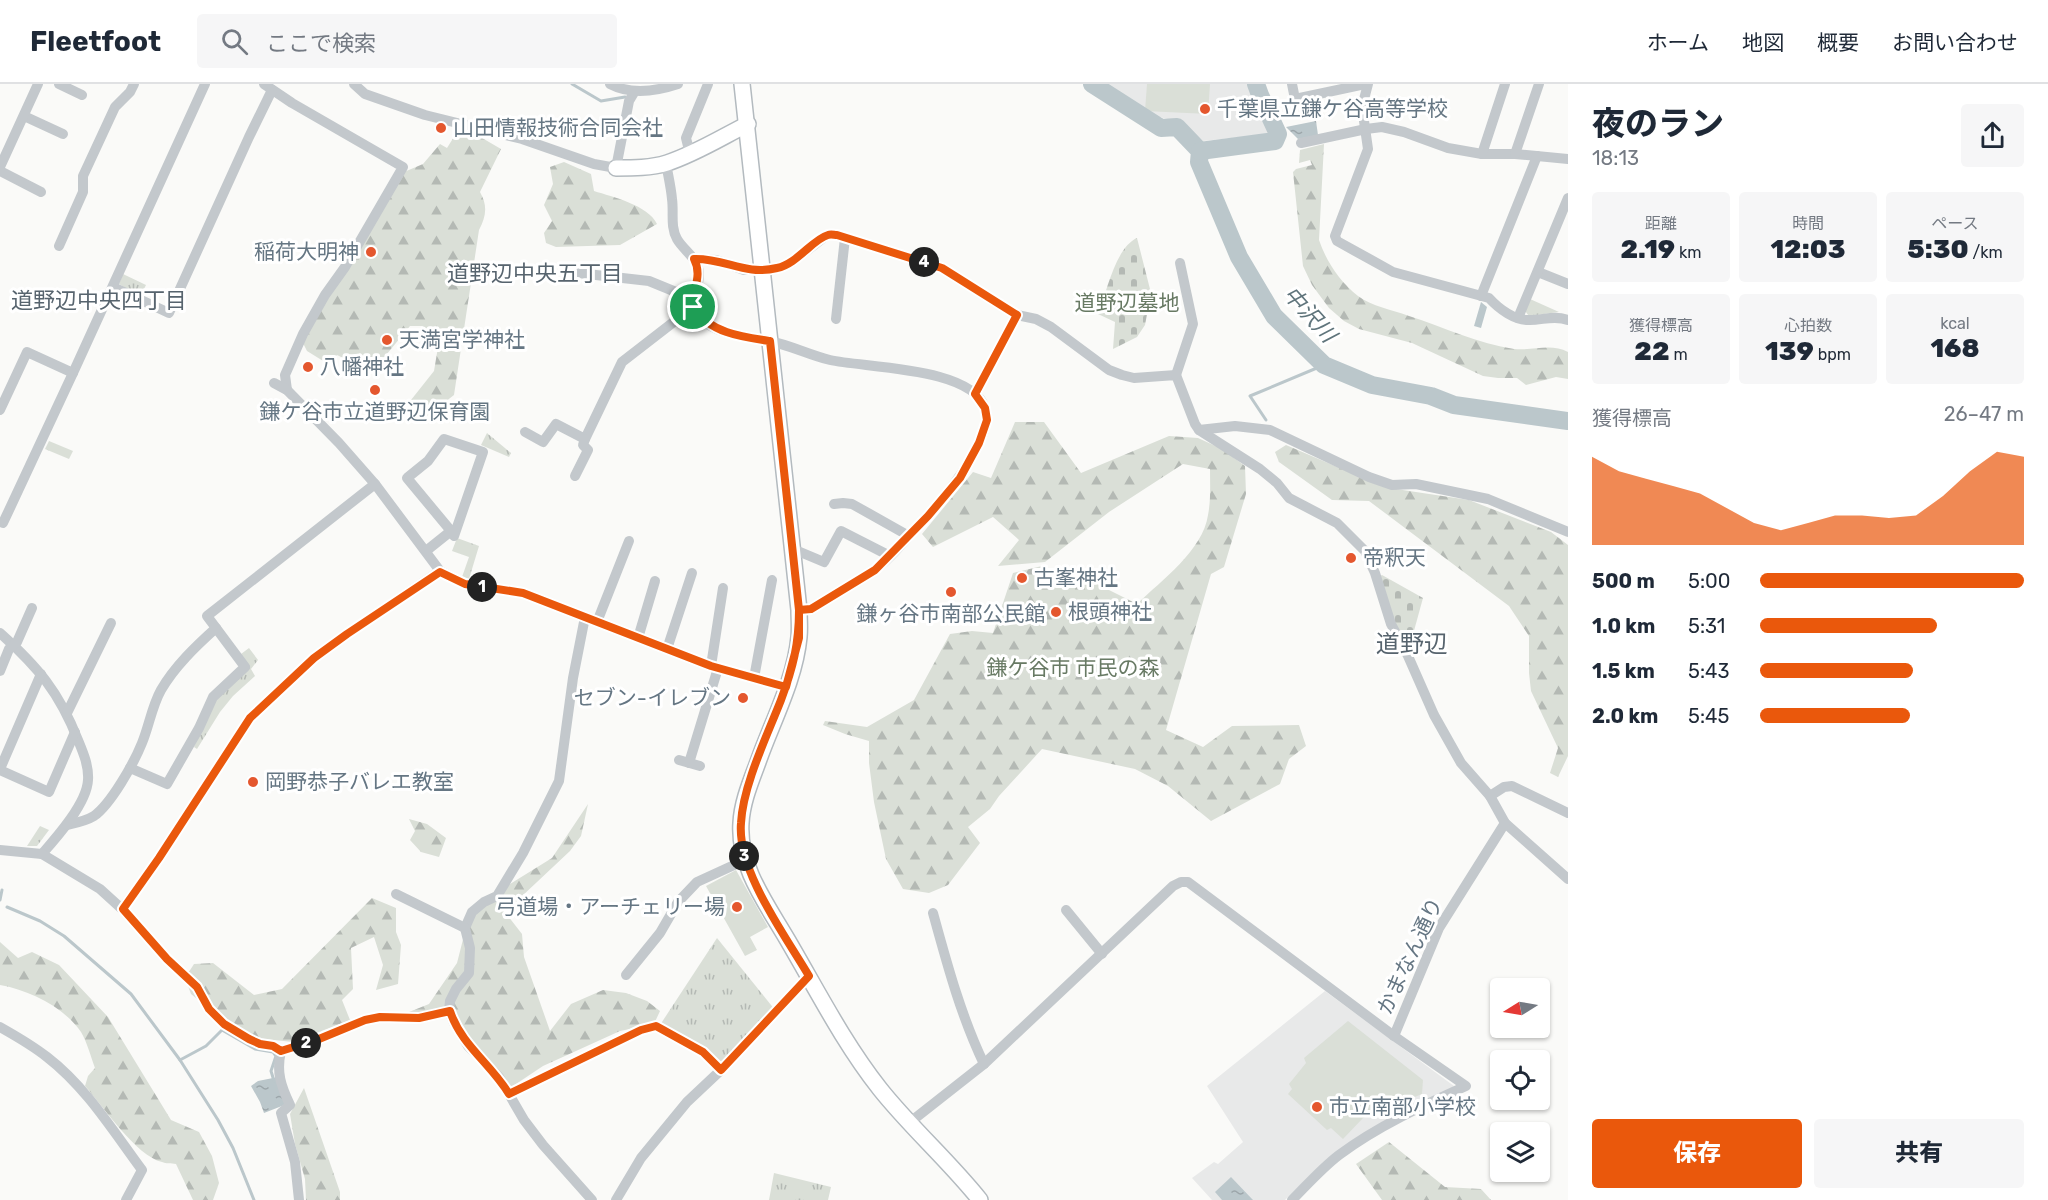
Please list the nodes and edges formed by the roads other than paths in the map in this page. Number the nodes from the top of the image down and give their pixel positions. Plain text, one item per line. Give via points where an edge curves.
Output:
1 (38, 84) edge
2 (59, 84) edge
3 (134, 84) edge
4 (205, 84) edge
5 (354, 84) edge
6 (610, 84) edge
7 (678, 84) edge
8 (708, 84) edge
9 (742, 84) edge
10 (1292, 84) edge
11 (1367, 84) edge
12 (1505, 84) edge
13 (1539, 84) edge
14 (268, 87) edge
15 (635, 91) junction
16 (82, 95) dead end
17 (24, 116) junction
18 (748, 124) junction
19 (1366, 129) junction
20 (63, 134) dead end
21 (1301, 143) dead end
22 (690, 153) junction
23 (3, 154) edge
24 (1482, 154) junction
25 (1515, 154) junction
26 (1537, 156) junction
27 (1568, 159) edge
28 (666, 163) junction
29 (616, 168) junction
30 (0, 169) edge
31 (41, 192) dead end
32 (1568, 198) edge
33 (845, 238) junction
34 (59, 246) dead end
35 (694, 259) junction
36 (1180, 263) dead end
37 (762, 270) junction
38 (1538, 272) junction
39 (578, 273) dead end
40 (1568, 284) edge
41 (113, 286) junction
42 (1481, 296) junction
43 (693, 303) junction
44 (1017, 315) junction
45 (1518, 318) junction
46 (836, 319) dead end
47 (1568, 320) edge
48 (770, 341) junction
49 (73, 373) junction
50 (1176, 375) junction
51 (274, 383) dead end
52 (287, 390) junction
53 (975, 394) junction
54 (0, 410) edge
55 (1199, 430) junction
56 (525, 432) dead end
57 (585, 439) junction
58 (575, 476) dead end
59 (375, 484) junction
60 (834, 504) dead end
61 (3, 523) dead end
62 (451, 531) junction
63 (1568, 532) edge
64 (909, 536) junction
65 (629, 542) dead end
66 (793, 549) junction
67 (426, 551) junction
68 (890, 556) junction
69 (440, 572) junction
70 (692, 573) dead end
71 (772, 580) dead end
72 (655, 581) dead end
73 (723, 588) dead end
74 (32, 608) dead end
75 (799, 610) junction
76 (585, 617) junction
77 (597, 622) junction
78 (112, 628) dead end
79 (216, 628) junction
80 (0, 633) edge
81 (638, 638) junction
82 (14, 645) junction
83 (667, 649) junction
84 (714, 667) junction
85 (0, 671) edge
86 (41, 674) junction
87 (754, 678) junction
88 (786, 687) junction
89 (67, 713) junction
90 (75, 732) junction
91 (689, 763) dead end
92 (130, 768) junction
93 (0, 770) edge
94 (1490, 796) junction
95 (1568, 813) edge
96 (1505, 823) junction
97 (67, 825) junction
98 (0, 850) edge
99 (42, 854) junction
100 (745, 860) junction
101 (1568, 879) edge
102 (396, 894) dead end
103 (123, 909) junction
104 (1066, 910) dead end
105 (933, 912) dead end
106 (465, 928) junction
107 (1102, 954) junction
108 (626, 975) dead end
109 (809, 976) junction
110 (450, 1011) junction
111 (0, 1027) edge
112 (1394, 1036) junction
113 (281, 1051) junction
114 (984, 1064) junction
115 (721, 1070) junction
116 (509, 1094) junction
117 (909, 1124) junction
118 (126, 1200) edge
119 (299, 1200) edge
120 (592, 1200) edge
121 (616, 1200) edge
122 (980, 1200) edge
123 (1292, 1200) edge

1 - 17 street
2 - 16 street
3 - 34 street via 115,107 83,176 84,192
4 - 41 street
5 - 29 street via 365,94 425,115
6 - 15 street
7 - 15 street
8 - 22 street via 686,138
9 - 18 street
10 - 11 street via 1295,99
11 - 19 street via 1362,107
12 - 24 street
13 - 25 street
14 - 41 street via 169,313
14 - 52 street via 403,167 303,334 285,375
15 - 29 street via 629,101
17 - 20 street
17 - 23 street
18 - 22 street
18 - 37 street
19 - 21 street
19 - 24 street via 1382,127 1448,148
19 - 42 street via 1368,149 1335,236 1337,241 1393,272
22 - 28 street
23 - 30 street
24 - 25 street
25 - 26 street
26 - 27 street
26 - 42 street
28 - 29 street
28 - 35 street via 672,228
30 - 31 street
32 - 38 street
33 - 37 street via 827,235 792,262
33 - 44 street via 942,268
33 - 46 street
35 - 37 street
35 - 43 street via 699,274
36 - 50 street via 1193,324
37 - 48 street
38 - 40 street
38 - 45 street
39 - 43 street via 649,281
41 - 49 street
42 - 45 street
43 - 48 street via 700,318 716,329
43 - 57 street via 622,362
44 - 50 street via 1051,327 1109,370 1122,375
44 - 53 street
45 - 47 street
48 - 53 street via 831,360 938,375
48 - 66 street
49 - 54 street via 27,352
49 - 61 street
50 - 55 street
51 - 52 street
52 - 59 street
53 - 64 street via 985,408 987,420 979,443 960,478
55 - 63 street via 1235,426 1270,430 1377,480 1488,499
55 - 94 street via 1260,469 1289,498 1337,523 1365,551 1391,624 1434,715 1461,763
56 - 57 street via 542,445 556,424
57 - 58 street via 583,445 588,450
59 - 67 street
59 - 79 street via 207,616
60 - 64 street via 852,504
62 - 62 street via 407,478 428,461 444,439 483,452 454,536
62 - 67 street
64 - 68 street
65 - 77 street
66 - 68 street via 824,562 841,531
66 - 75 street
67 - 69 street
68 - 75 street via 875,570 811,609
69 - 76 street via 465,584 517,592
69 - 103 street via 314,658 250,718
70 - 83 street
71 - 87 street
72 - 81 street
73 - 84 street
74 - 82 street
75 - 88 street via 799,638
76 - 77 street
76 - 106 street via 559,781 497,896 472,912
77 - 81 street
78 - 89 street
79 - 92 street via 179,665 160,692
79 - 92 street via 245,667 213,697 167,784
80 - 82 street
81 - 83 street
82 - 85 street
82 - 86 street
83 - 84 street
84 - 87 street
84 - 91 street
86 - 89 street
86 - 93 street
87 - 88 street
88 - 100 street via 748,789 741,822
89 - 90 street
90 - 93 street via 49,792
90 - 97 street via 86,759 88,781
92 - 97 street via 105,806 93,816
94 - 95 street via 1512,786
94 - 96 street
96 - 101 street
96 - 112 street, かまなん通り via 1439,928
97 - 99 street
98 - 99 street
99 - 103 street via 100,889
100 - 108 street via 697,882
100 - 109 street
102 - 106 street
103 - 113 street via 197,987 209,1009 224,1024
104 - 107 street
105 - 114 street via 968,1027
106 - 110 street via 471,963 469,973 450,1001
107 - 112 street via 1173,886 1188,882
107 - 114 street
109 - 115 street
109 - 117 street via 851,1050
110 - 113 street via 419,1018 365,1020
110 - 116 street via 468,1046 499,1077
111 - 118 street via 48,1057 73,1081 142,1170
112 - 123 street, かまなん通り via 1466,1086 1373,1132 1338,1156
113 - 119 street via 280,1083 290,1105 280,1113 295,1162
114 - 117 street
115 - 116 street via 703,1052 656,1026
115 - 121 street via 687,1102 641,1158
116 - 120 street via 543,1145
117 - 122 street

